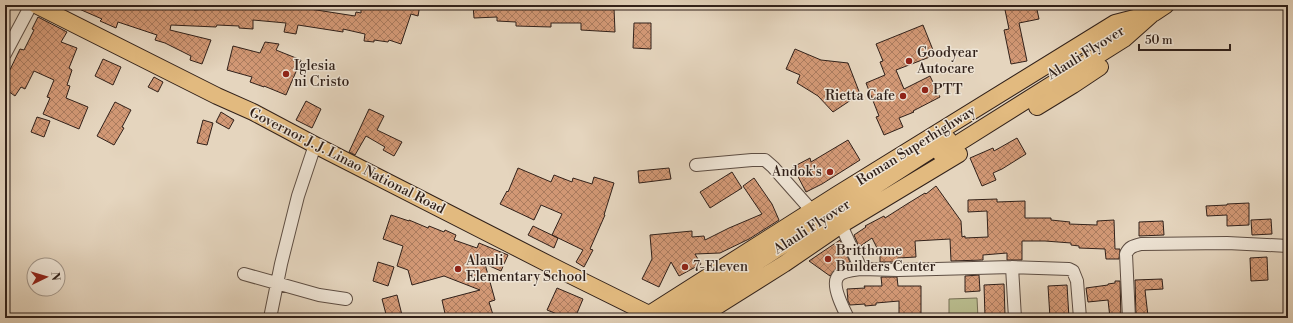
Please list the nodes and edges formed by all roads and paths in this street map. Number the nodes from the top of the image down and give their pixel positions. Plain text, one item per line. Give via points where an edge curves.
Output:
1 (31, 5) edge
2 (36, 5) edge
3 (1160, 9) edge
4 (5, 54) edge
5 (315, 145) junction
6 (696, 165) dead end
7 (818, 221) junction
8 (841, 225) junction
9 (1288, 246) edge
10 (1012, 267) junction
11 (861, 269) junction
12 (244, 274) dead end
13 (278, 283) junction
14 (346, 299) dead end
15 (650, 317) edge
16 (270, 318) edge
17 (670, 318) edge
18 (689, 318) edge
19 (698, 318) edge
20 (848, 318) edge
21 (1015, 318) edge
22 (1080, 318) edge
23 (1128, 318) edge

1 - 4 street
2 - 5 main road, Governor J. J. Linao National Road
3 - 7 main road, Roman Superhighway via 1115,23
3 - 8 main road, Roman Superhighway via 1129,46 1073,85
5 - 13 street via 298,196
5 - 15 main road, Governor J. J. Linao National Road
6 - 7 street via 765,160
7 - 15 main road, Roman Superhighway
7 - 17 main road, Alauli Flyover
7 - 18 main road, Alauli Flyover
8 - 11 street
8 - 19 main road, Roman Superhighway
9 - 23 street via 1227,243 1133,246 1126,254
10 - 11 street
10 - 21 street
10 - 22 street via 1065,268 1073,271 1077,281
11 - 20 street via 848,271 837,278 837,292
12 - 13 street
13 - 14 street via 319,295
13 - 16 street

